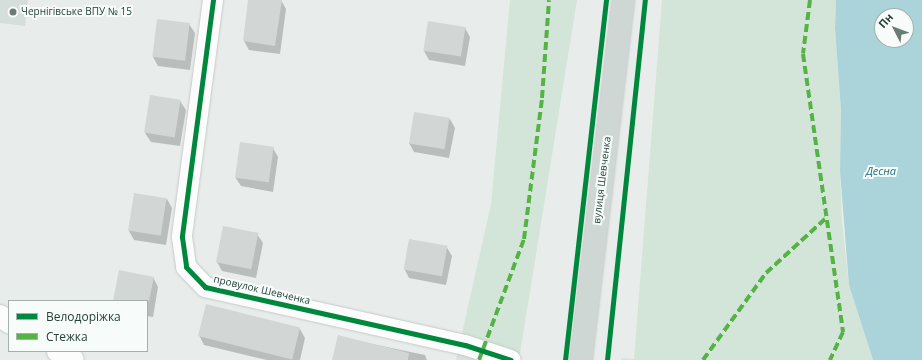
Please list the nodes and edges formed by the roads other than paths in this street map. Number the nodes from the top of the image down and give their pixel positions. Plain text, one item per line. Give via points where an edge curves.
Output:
1 (213, 0) edge
2 (623, 0) edge
3 (60, 352) edge
4 (72, 360) edge
5 (510, 360) edge
6 (581, 360) edge

1 - 5 street, провулок Шевченка via 182,237 186,267 205,287 465,345
2 - 6 main road, вулиця Шевченка
3 - 4 main road

